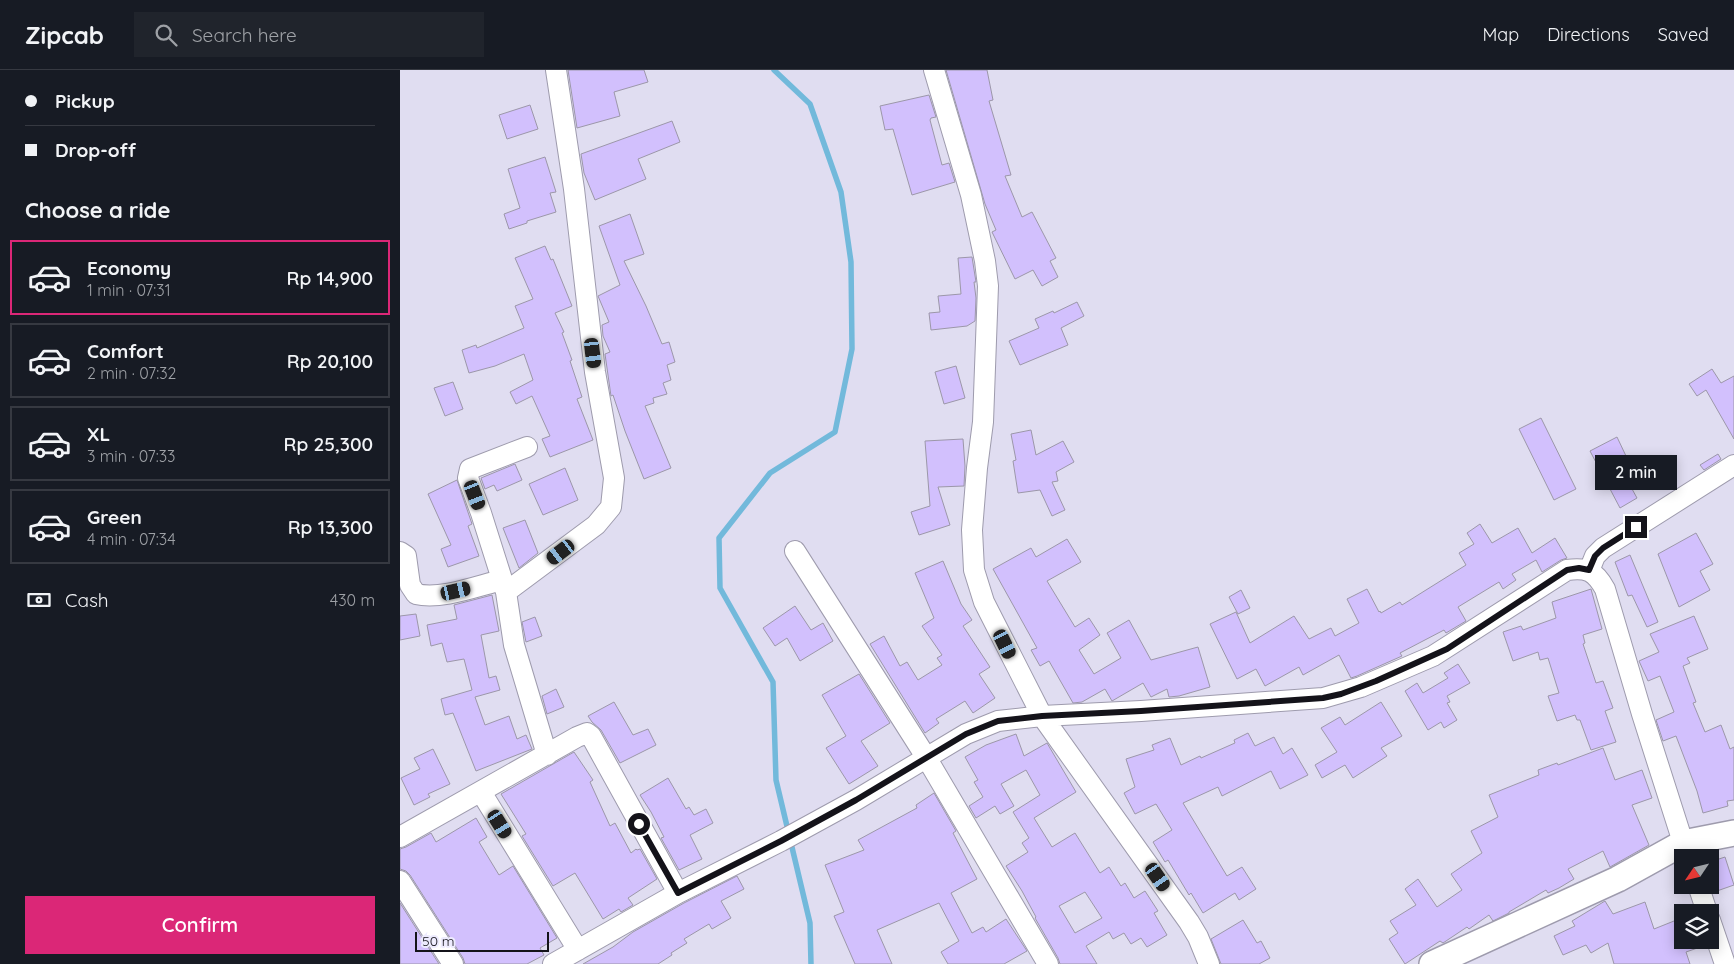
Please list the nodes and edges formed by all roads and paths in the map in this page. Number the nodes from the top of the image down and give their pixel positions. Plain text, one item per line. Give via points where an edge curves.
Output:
1 (556, 70) edge
2 (934, 70) edge
3 (527, 447) dead end
4 (1728, 469) edge
5 (795, 551) dead end
6 (400, 552) edge
7 (1589, 570) junction
8 (504, 586) junction
9 (1042, 716) junction
10 (547, 755) junction
11 (926, 757) junction
12 (481, 792) junction
13 (1734, 834) edge
14 (400, 837) edge
15 (1686, 849) edge
16 (1689, 849) edge
17 (1674, 855) edge
18 (400, 881) edge
19 (678, 893) junction
20 (1719, 946) edge
21 (578, 950) junction
22 (556, 963) edge
23 (453, 964) edge
24 (1048, 964) edge
25 (1209, 964) edge
26 (1432, 964) edge
27 (1725, 964) edge

1 - 8 street via 574,189 595,372 614,478 611,507 596,525
2 - 9 street via 971,195 986,261 983,422 972,530 974,570 984,602
3 - 8 street via 470,469 468,478
4 - 7 street via 1603,548
5 - 11 street
6 - 8 street via 406,556 410,585 416,594 423,596
7 - 9 street via 1567,570 1440,652 1341,694 1323,698
7 - 15 street via 1605,589
8 - 10 street via 514,644
9 - 11 street via 998,721 966,734
9 - 25 street via 1189,922
10 - 12 street
10 - 19 street via 587,733 591,736
11 - 19 street via 804,829
11 - 24 street
12 - 14 street
12 - 21 street
13 - 16 street
17 - 26 street
18 - 23 street
19 - 21 street
20 - 27 street
21 - 22 street

